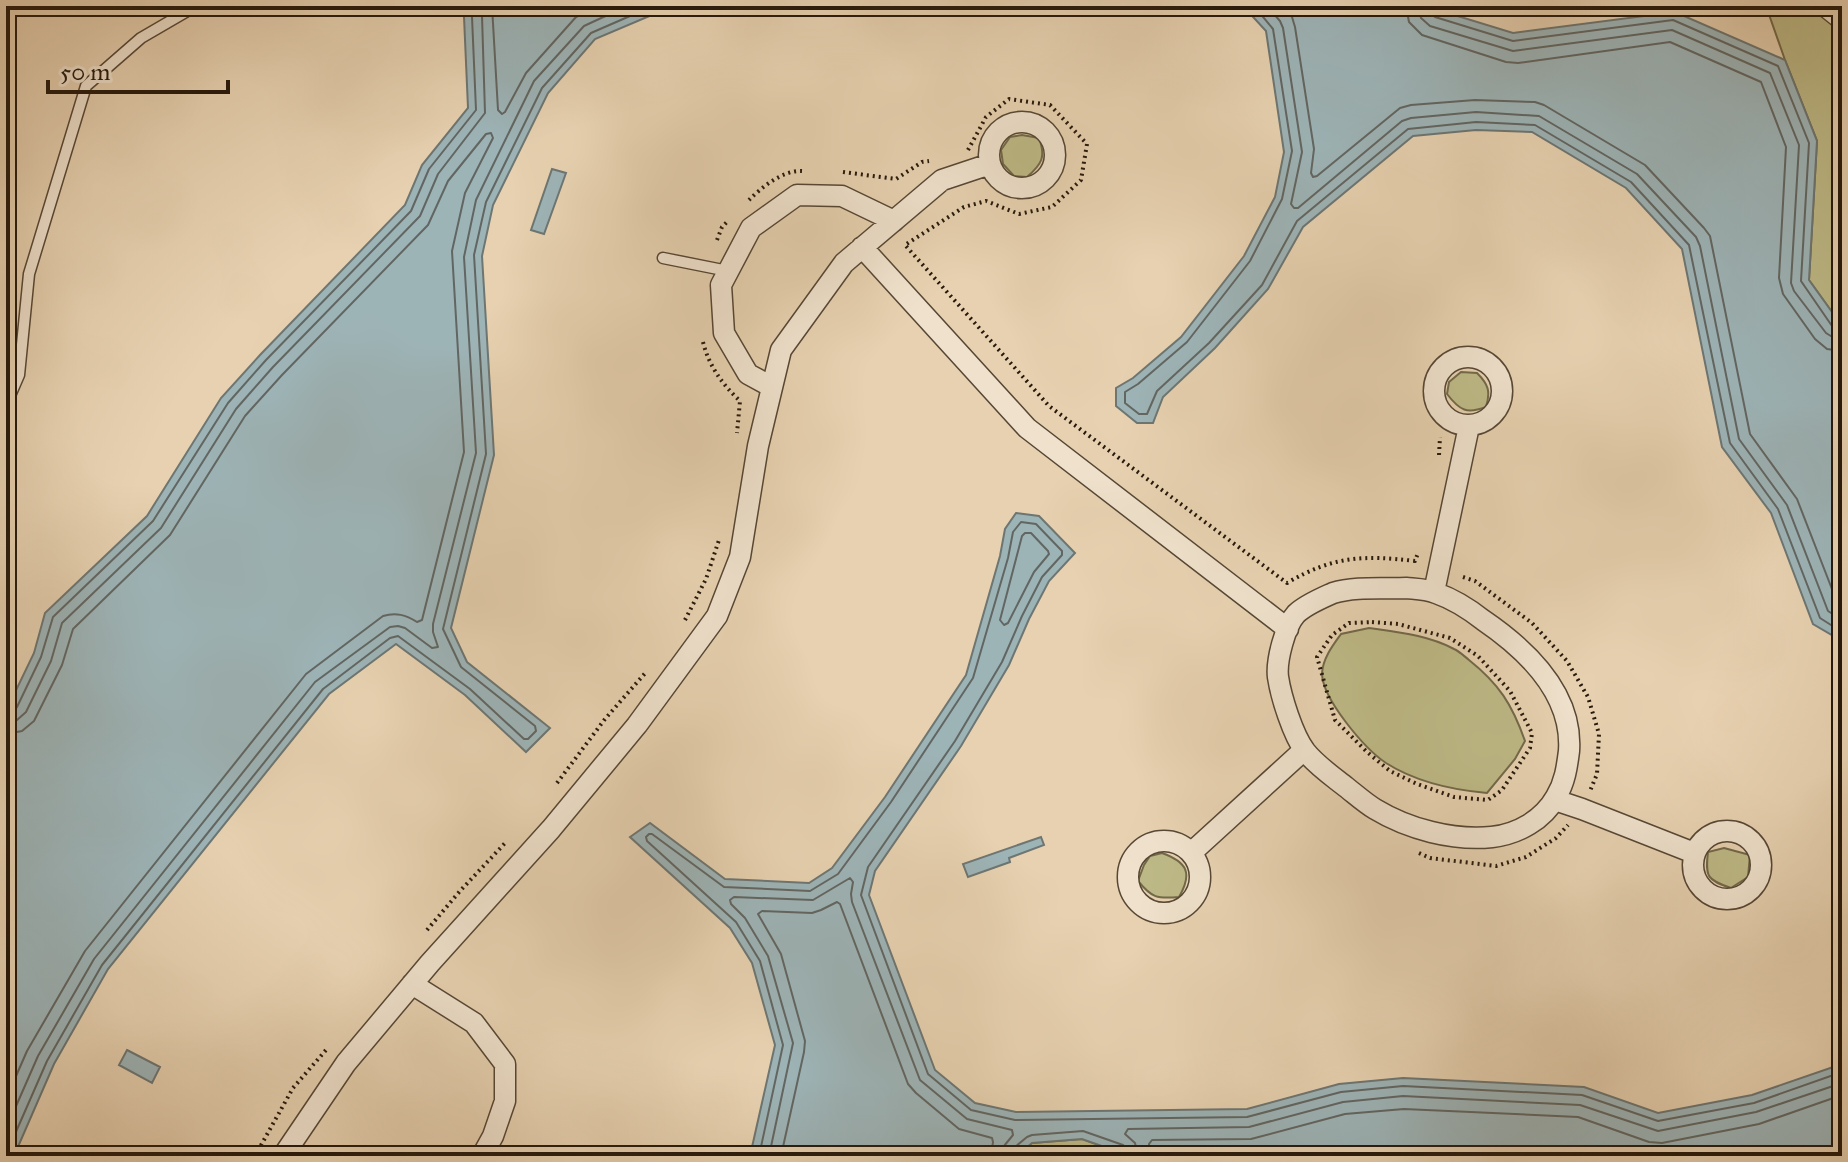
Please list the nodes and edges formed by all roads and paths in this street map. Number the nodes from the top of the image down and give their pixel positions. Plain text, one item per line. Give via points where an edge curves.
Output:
1 (196, 6) edge
2 (1817, 6) edge
3 (1842, 26) edge
4 (967, 151) dead end
5 (937, 159) dead end
6 (990, 164) dead end
7 (808, 171) dead end
8 (840, 172) dead end
9 (740, 209) dead end
10 (731, 218) dead end
11 (894, 221) junction
12 (862, 247) junction
13 (663, 258) dead end
14 (719, 269) junction
15 (701, 335) dead end
16 (772, 387) junction
17 (6, 405) edge
18 (1469, 426) dead end
19 (1440, 437) dead end
20 (736, 445) dead end
21 (1438, 466) dead end
22 (720, 535) dead end
23 (1420, 548) dead end
24 (1463, 577) dead end
25 (1434, 592) junction
26 (680, 628) dead end
27 (1288, 629) junction
28 (654, 662) dead end
29 (1324, 679) joint
30 (1304, 750) junction
31 (551, 793) dead end
32 (1555, 800) junction
33 (1582, 809) junction
34 (511, 837) dead end
35 (1416, 852) dead end
36 (1191, 853) dead end
37 (1694, 853) dead end
38 (420, 939) dead end
39 (412, 984) junction
40 (331, 1044) dead end
41 (255, 1156) edge
42 (283, 1156) edge
43 (482, 1156) edge

1 - 17 lane via 141,38 86,86 29,274 19,375
2 - 3 lane
4 - 23 path via 986,117 1009,99 1050,105 1087,144 1081,180 1052,207 1019,214 986,201 964,207 905,245 1049,406 1287,583 1333,561 1415,561
5 - 8 path via 896,179
6 - 11 street via 942,180
7 - 9 path via 792,170
10 - 14 path via 722,227
11 - 12 street
11 - 14 street via 842,196 797,195 751,228
12 - 16 street via 844,263 781,350
12 - 27 street via 1027,428
13 - 14 lane
14 - 16 street via 724,333 748,374
15 - 20 path via 707,360 740,401
16 - 39 street via 740,557 717,616 551,829
18 - 25 street
19 - 21 path
22 - 26 path via 706,579
24 - 33 path via 1532,623 1567,661 1588,697 1599,748 1597,774
25 - 27 street via 1406,588 1335,593 1296,614
25 - 32 street via 1497,629 1549,681 1569,738 1564,782
27 - 30 street via 1278,675 1287,714
28 - 31 path
29 - 29 path via 1335,720 1367,752 1390,771 1454,797 1488,800 1502,790 1530,748 1532,733 1510,691 1478,656 1450,638 1398,624 1349,623 1332,635 1317,657
30 - 32 street via 1374,809 1431,832 1492,837 1522,829
30 - 36 street
32 - 33 street
33 - 35 path via 1556,838 1526,857 1496,866
33 - 37 street
34 - 38 path
39 - 42 street via 346,1063
39 - 43 street via 474,1023 505,1064 505,1101
40 - 41 path via 293,1088

